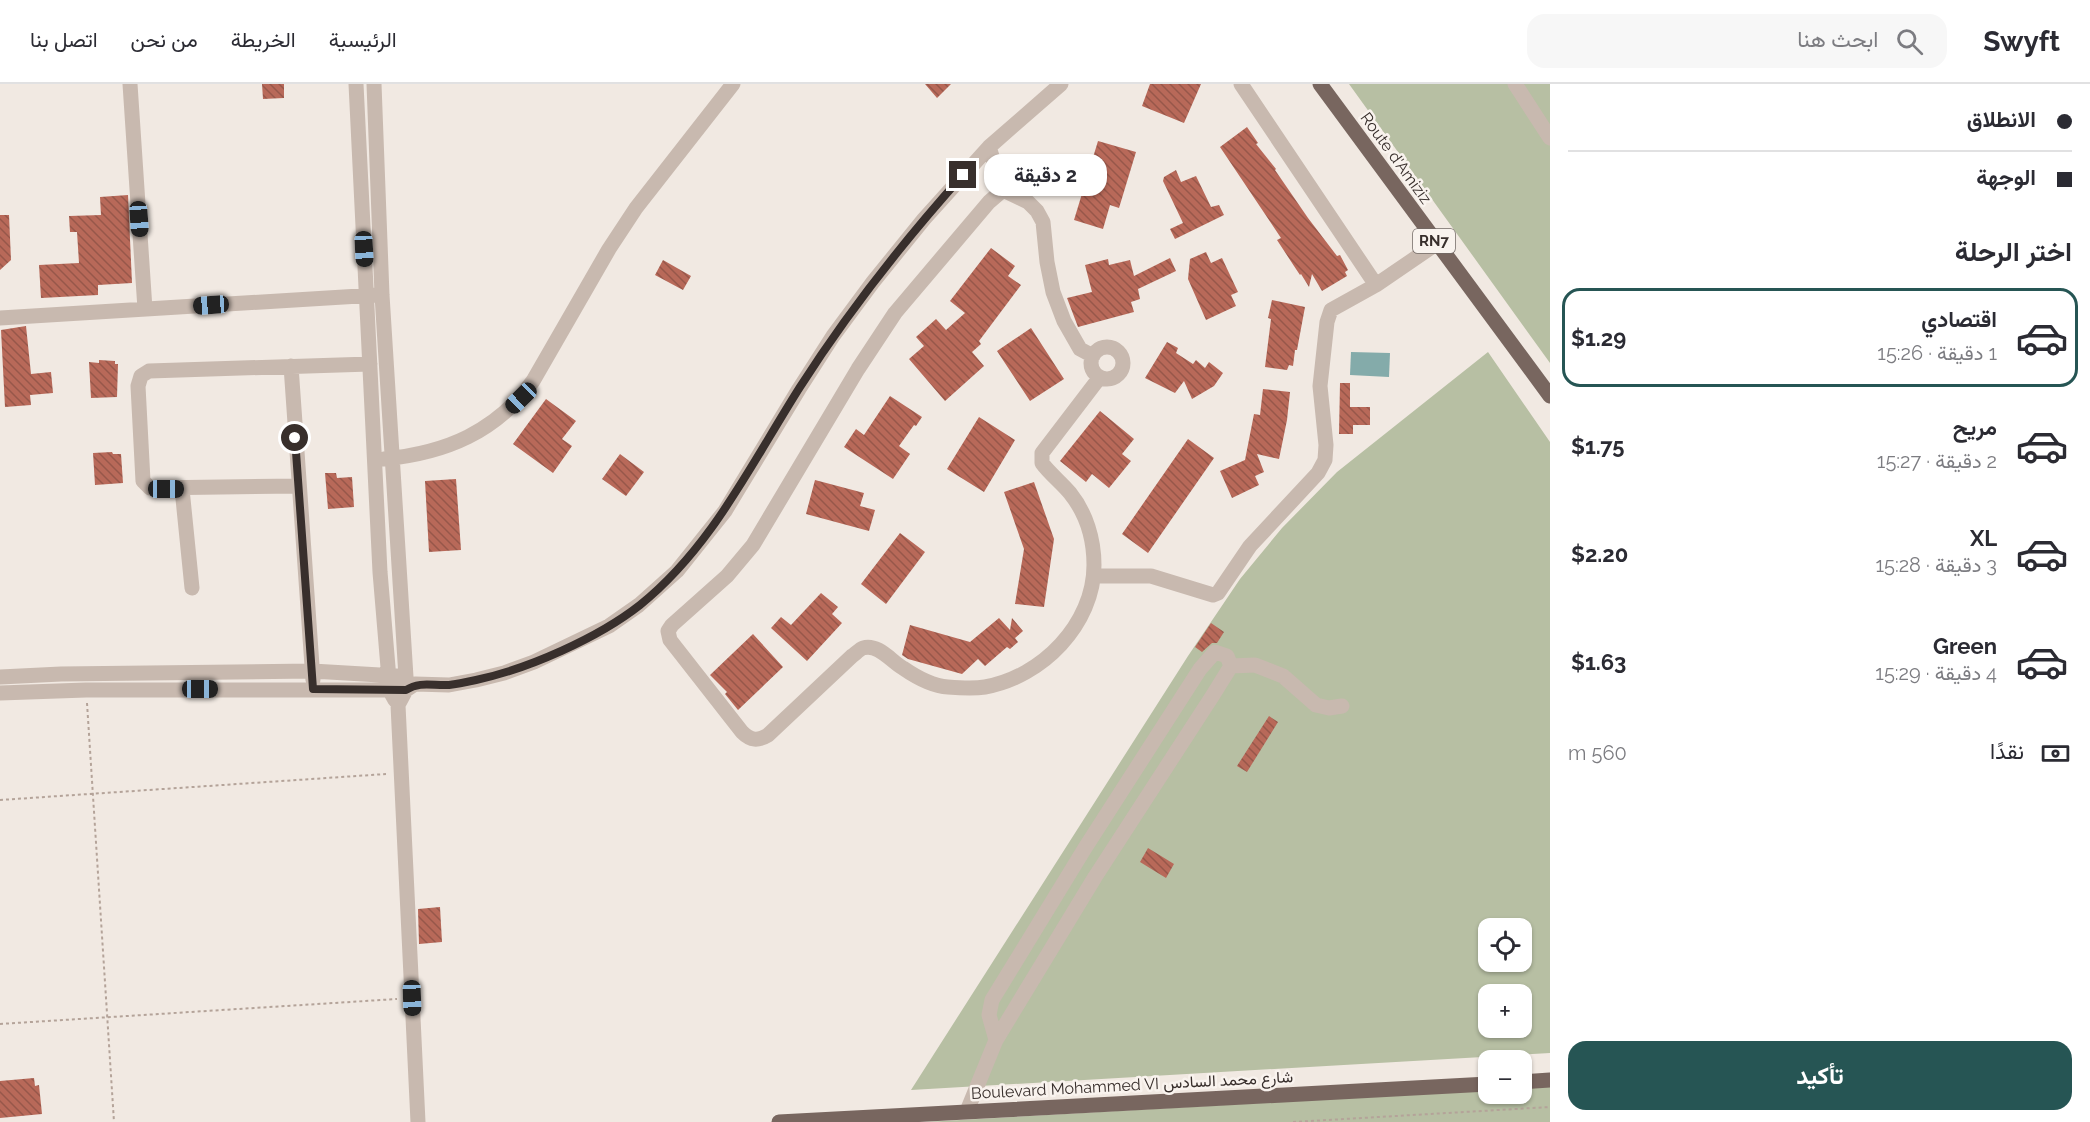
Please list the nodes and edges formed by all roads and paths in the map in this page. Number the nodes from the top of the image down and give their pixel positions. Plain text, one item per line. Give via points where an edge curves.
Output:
1 (130, 84) edge
2 (356, 84) edge
3 (374, 84) edge
4 (733, 84) edge
5 (1061, 84) edge
6 (1241, 84) edge
7 (1320, 84) edge
8 (1515, 84) edge
9 (1550, 138) edge
10 (989, 147) junction
11 (1003, 190) junction
12 (1436, 244) junction
13 (1376, 285) junction
14 (374, 295) junction
15 (145, 309) junction
16 (0, 318) edge
17 (1093, 356) junction
18 (370, 364) junction
19 (291, 366) junction
20 (1100, 377) junction
21 (1550, 396) edge
22 (392, 458) junction
23 (376, 459) junction
24 (298, 486) junction
25 (182, 489) junction
26 (1094, 576) junction
27 (192, 588) dead end
28 (1231, 666) junction
29 (312, 671) junction
30 (86, 674) junction
31 (0, 677) edge
32 (389, 683) junction
33 (409, 684) junction
34 (313, 689) junction
35 (86, 690) junction
36 (0, 693) edge
37 (398, 705) junction
38 (1342, 706) dead end
39 (402, 773) junction
40 (93, 794) junction
41 (0, 800) edge
42 (412, 998) junction
43 (108, 1017) junction
44 (0, 1024) edge
45 (996, 1040) junction
46 (1550, 1080) edge
47 (1532, 1081) edge
48 (1478, 1085) edge
49 (1550, 1107) edge
50 (968, 1111) junction
51 (114, 1122) edge
52 (418, 1122) edge
53 (779, 1122) edge
54 (1293, 1122) edge

1 - 15 street
2 - 14 street
3 - 14 street
4 - 22 street via 636,208 521,398 476,434 434,450
5 - 10 street
6 - 13 street
7 - 12 main road, Route d'Amiziz / RN7
8 - 9 street
10 - 11 street
10 - 33 street via 924,219 840,327 725,511 677,572 609,626 534,662 449,685
11 - 17 street via 1028,202 1043,222 1053,292 1080,349
11 - 26 street via 895,313 753,545 727,576 668,632 670,640 742,732 754,740 768,735 864,648 882,652 902,668 941,687 984,687 1015,678 1067,639 1090,597
12 - 13 street
12 - 21 main road, Route d'Amiziz / RN7
13 - 26 street via 1331,310 1327,322 1320,386 1325,460 1318,473 1250,546 1218,593 1151,576
14 - 15 street
14 - 18 street
14 - 22 street
15 - 16 street
17 - 20 street via 1091,364
17 - 20 street via 1106,347 1115,348 1124,362 1116,376
18 - 19 street
18 - 23 street
19 - 24 street
19 - 25 street via 149,371 141,376 138,386 143,481 150,488
20 - 26 street via 1041,458 1083,513 1094,554
22 - 23 street
22 - 33 street
23 - 32 street
24 - 25 street
24 - 29 street
25 - 27 street
28 - 38 street via 1255,665 1283,676 1316,705
28 - 45 street
28 - 45 street via 1227,656 1215,652 1200,669 1085,848 992,1000 988,1016
29 - 30 street
29 - 32 street
29 - 34 street
30 - 31 street
30 - 35 street
32 - 33 street
32 - 34 street
32 - 37 street
33 - 37 street
34 - 35 street
35 - 36 street
35 - 40 path
37 - 39 street
39 - 40 path
39 - 42 street
40 - 41 path
40 - 43 path
42 - 43 path
42 - 52 street
43 - 44 path
43 - 51 path
45 - 50 street
46 - 47 main road
48 - 50 main road, Boulevard Mohammed VI شارع محمد السادس
49 - 54 path
50 - 53 main road, Boulevard Mohammed VI شارع محمد السادس

